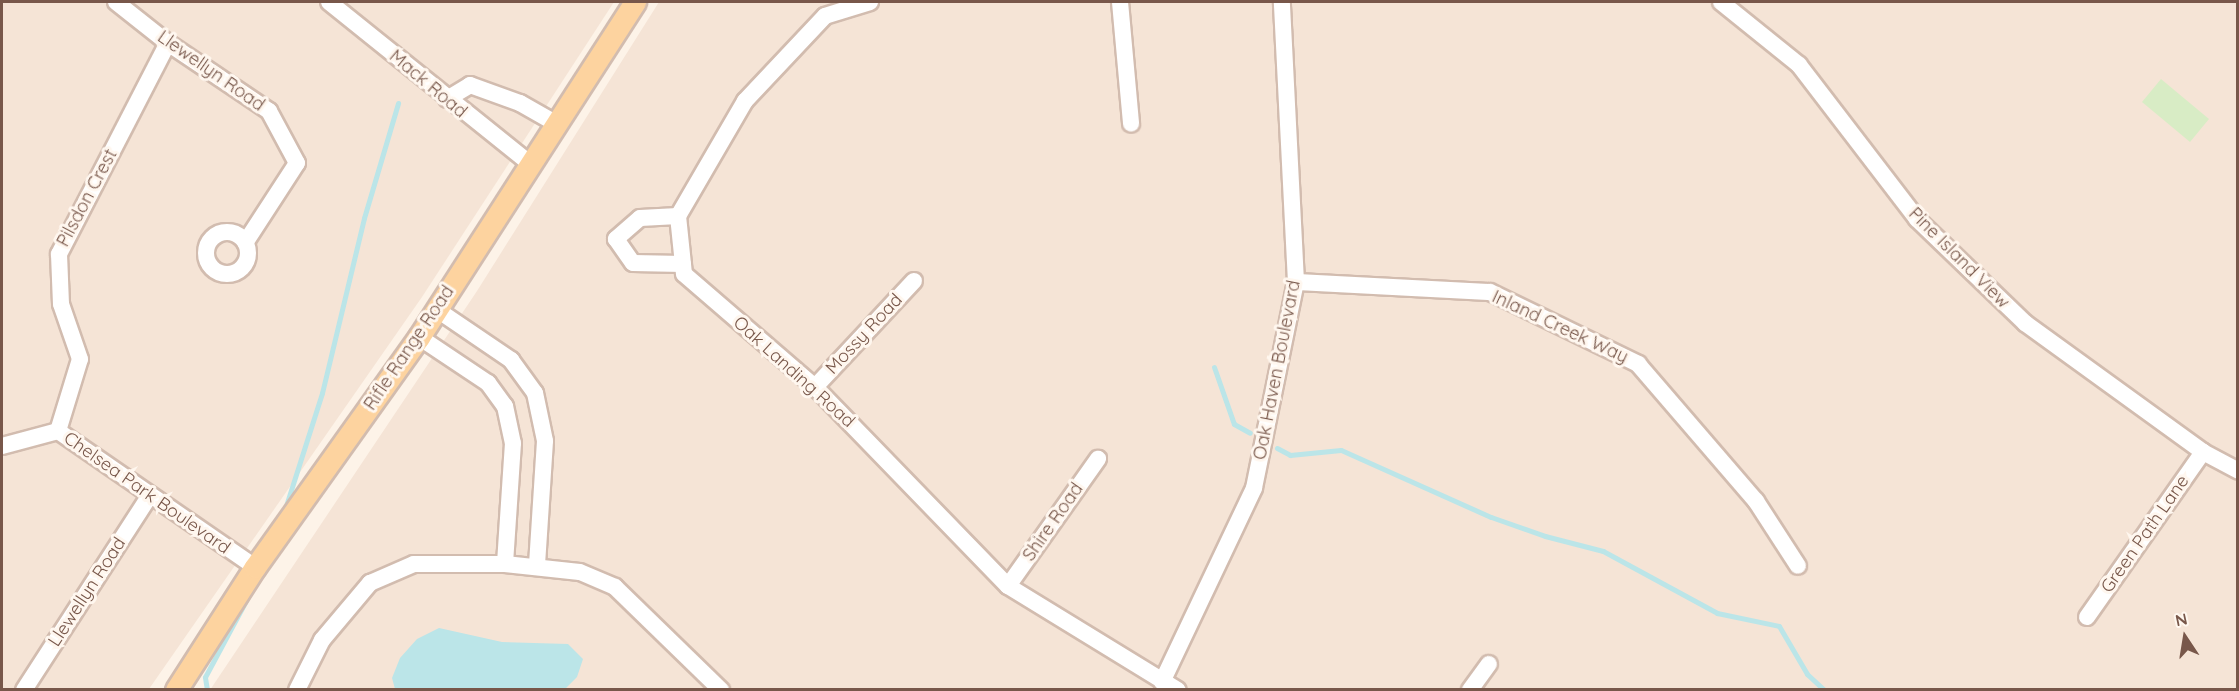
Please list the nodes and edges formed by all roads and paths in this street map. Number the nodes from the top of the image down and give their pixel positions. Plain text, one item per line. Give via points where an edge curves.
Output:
1 (116, 2) edge
2 (329, 2) edge
3 (635, 2) edge
4 (870, 2) edge
5 (1120, 2) edge
6 (1282, 2) edge
7 (1721, 2) edge
8 (168, 43) junction
9 (447, 99) junction
10 (555, 123) junction
11 (1131, 124) dead end
12 (529, 163) junction
13 (678, 216) junction
14 (245, 243) dead end
15 (683, 264) junction
16 (914, 281) dead end
17 (1296, 282) junction
18 (436, 309) junction
19 (419, 337) junction
20 (815, 387) junction
21 (58, 431) junction
22 (2, 446) edge
23 (2203, 452) junction
24 (1098, 459) dead end
25 (2238, 471) edge
26 (150, 495) junction
27 (505, 564) junction
28 (537, 566) junction
29 (1798, 566) dead end
30 (255, 567) junction
31 (1008, 586) junction
32 (2087, 617) dead end
33 (1489, 664) dead end
34 (1162, 682) junction
35 (24, 690) edge
36 (176, 690) edge
37 (297, 690) edge
38 (721, 690) edge
39 (1178, 690) edge
40 (1470, 690) edge

1 - 8 street, Llewellyn Road
2 - 9 street, Mack Road
3 - 10 main road, Rifle Range Road
4 - 13 street via 825,16 745,101
5 - 11 street
6 - 17 street, Oak Haven Boulevard
7 - 23 street, Pine Island View via 1798,65 1917,219 2025,323
8 - 14 street, Llewellyn Road via 269,111 297,163
8 - 21 street, Pilsdon Crest via 58,254 60,304 80,359
9 - 10 street via 470,85 520,103
9 - 12 street, Mack Road
10 - 12 main road, Rifle Range Road
12 - 18 main road, Rifle Range Road
13 - 15 street, Oak Landing Road
13 - 15 street via 640,218 616,239 633,263
15 - 20 street, Oak Landing Road via 684,274
16 - 20 street, Mossy Road
17 - 29 street, Inland Creek Way via 1490,292 1638,364 1756,501
17 - 34 street, Oak Haven Boulevard via 1254,488
18 - 19 main road, Rifle Range Road
18 - 28 street via 511,360 535,393 546,441
19 - 27 street via 488,383 505,406 513,443
19 - 30 main road, Rifle Range Road
20 - 31 street, Oak Landing Road
21 - 22 street, Chelsea Park Boulevard
21 - 26 street, Chelsea Park Boulevard
23 - 25 street, Pine Island View
23 - 32 street, Green Path Lane
24 - 31 street, Shire Road
26 - 30 street, Chelsea Park Boulevard
26 - 35 street, Llewellyn Road
27 - 28 street
27 - 37 street via 414,564 370,583 322,640
28 - 38 street via 580,572 615,587
30 - 36 main road, Rifle Range Road
31 - 34 street, Oak Landing Road
33 - 40 street
34 - 39 street, Oak Landing Road

